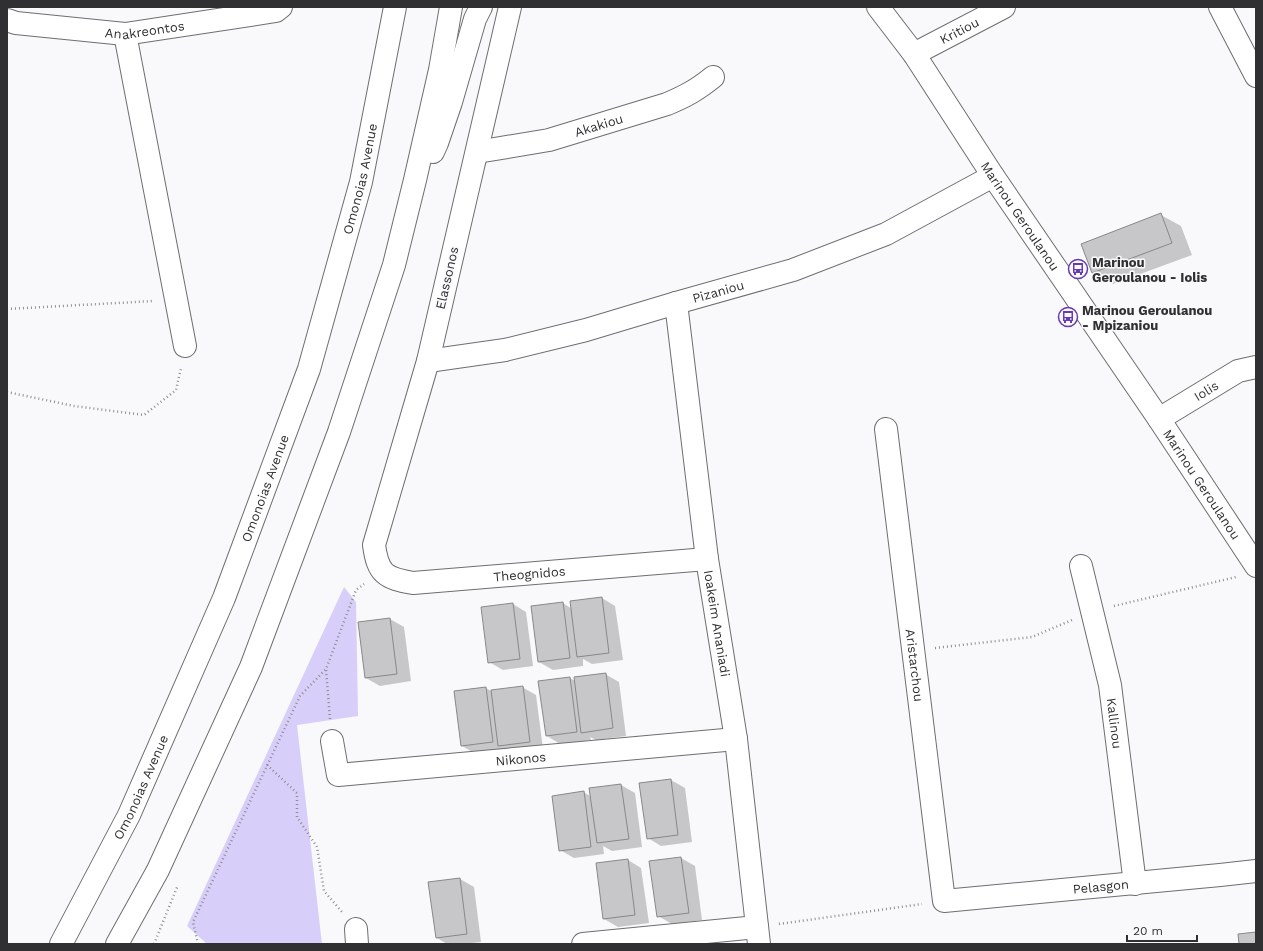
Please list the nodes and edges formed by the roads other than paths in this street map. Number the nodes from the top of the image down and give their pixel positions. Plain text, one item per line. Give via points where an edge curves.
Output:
1 (281, 7) edge
2 (395, 7) edge
3 (451, 7) edge
4 (481, 7) edge
5 (510, 7) edge
6 (878, 7) edge
7 (1004, 7) edge
8 (1220, 7) edge
9 (7, 20) edge
10 (125, 34) junction
11 (914, 54) junction
12 (1256, 76) edge
13 (713, 77) dead end
14 (477, 152) junction
15 (993, 176) junction
16 (415, 180) junction
17 (676, 303) junction
18 (185, 346) road end
19 (428, 361) junction
20 (1256, 367) edge
21 (1158, 419) junction
22 (886, 429) dead end
23 (707, 559) junction
24 (1081, 566) dead end
25 (1256, 566) edge
26 (382, 571) joint
27 (736, 739) junction
28 (332, 741) road end
29 (1256, 871) edge
30 (1135, 884) junction
31 (944, 901) joint
32 (758, 936) edge
33 (61, 944) edge
34 (117, 944) edge
35 (583, 944) edge

1 - 10 street, Anakreontos via 276,11
2 - 33 street, Omonoias Avenue via 361,182 309,368 224,598 129,815
3 - 16 street via 440,70
4 - 16 street via 475,19 452,102 437,143
5 - 14 street, Elassonos
6 - 11 street, Marinou Geroulanou
7 - 11 street, Kritiou
8 - 12 street
9 - 10 street, Anakreontos
10 - 18 street
11 - 15 street, Marinou Geroulanou
13 - 14 street, Akakiou via 697,90 666,104 549,140
14 - 19 street, Elassonos
15 - 17 street, Pizaniou via 886,234 793,270
15 - 21 street, Marinou Geroulanou
16 - 34 street via 394,265 339,432 251,667 158,870
17 - 19 street, Pizaniou via 586,330 505,350
17 - 23 street, Ioakeim Ananiadi
19 - 26 street, Elassonos via 374,545 376,560
20 - 21 street, Iolis via 1238,371
21 - 25 street, Marinou Geroulanou
22 - 31 street, Aristarchou
23 - 26 street, Theognidos via 413,583 395,580
23 - 27 street, Ioakeim Ananiadi
24 - 30 street, Kallinou via 1110,685
27 - 28 street, Nikonos via 338,775
27 - 32 street, Ioakeim Ananiadi
29 - 30 street, Pelasgon
30 - 31 street, Pelasgon
32 - 35 street

